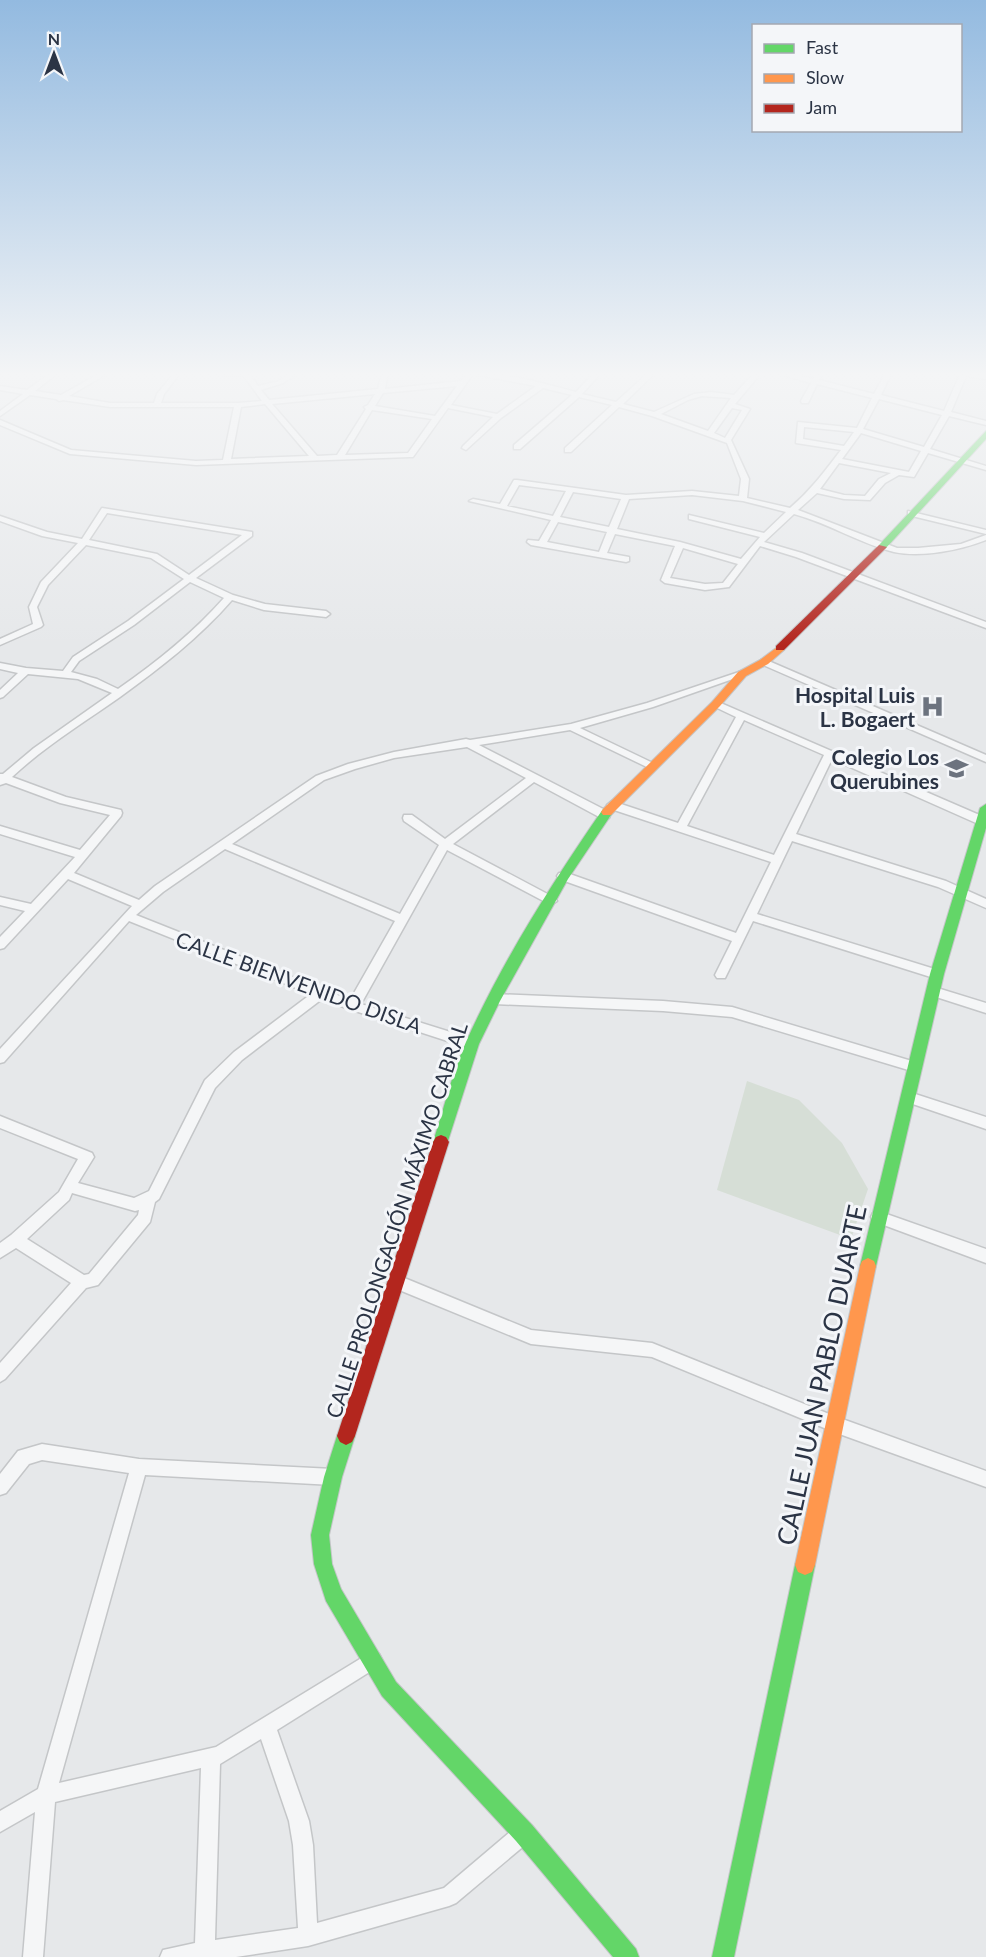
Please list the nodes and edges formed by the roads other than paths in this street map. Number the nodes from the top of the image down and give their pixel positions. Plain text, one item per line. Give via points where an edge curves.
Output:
1 (739, 463) edge
2 (833, 463) edge
3 (851, 463) edge
4 (917, 463) edge
5 (957, 463) edge
6 (971, 463) edge
7 (986, 468) edge
8 (897, 473) junction
9 (571, 489) junction
10 (815, 490) junction
11 (626, 498) junction
12 (743, 499) junction
13 (473, 501) dead end
14 (501, 507) junction
15 (792, 512) junction
16 (911, 513) junction
17 (692, 517) dead end
18 (0, 518) edge
19 (555, 518) junction
20 (611, 531) junction
21 (986, 532) edge
22 (986, 537) edge
23 (762, 540) junction
24 (531, 542) dead end
25 (84, 543) junction
26 (542, 544) junction
27 (884, 544) junction
28 (680, 545) junction
29 (602, 555) junction
30 (626, 559) dead end
31 (742, 562) junction
32 (855, 576) junction
33 (188, 578) junction
34 (230, 597) junction
35 (326, 614) dead end
36 (986, 625) edge
37 (0, 642) edge
38 (764, 662) junction
39 (0, 666) edge
40 (24, 673) junction
41 (65, 674) junction
42 (742, 674) junction
43 (119, 693) junction
44 (0, 695) edge
45 (716, 704) junction
46 (742, 715) junction
47 (571, 727) junction
48 (466, 742) junction
49 (830, 753) junction
50 (986, 759) edge
51 (651, 766) junction
52 (532, 779) junction
53 (2, 780) edge
54 (609, 810) junction
55 (983, 814) edge
56 (408, 818) dead end
57 (681, 828) junction
58 (0, 830) edge
59 (789, 836) junction
60 (445, 843) junction
61 (225, 844) junction
62 (83, 855) junction
63 (777, 860) junction
64 (67, 874) junction
65 (563, 876) junction
66 (960, 893) junction
67 (0, 901) edge
68 (551, 901) junction
69 (986, 904) edge
70 (141, 905) junction
71 (34, 909) junction
72 (127, 916) junction
73 (750, 916) junction
74 (403, 920) junction
75 (739, 939) junction
76 (0, 945) edge
77 (937, 974) junction
78 (722, 975) dead end
79 (934, 992) junction
80 (321, 993) junction
81 (494, 999) junction
82 (353, 1006) junction
83 (986, 1008) edge
84 (472, 1044) junction
85 (0, 1058) edge
86 (915, 1067) junction
87 (909, 1097) junction
88 (0, 1122) edge
89 (986, 1123) edge
90 (68, 1186) junction
91 (148, 1200) junction
92 (879, 1217) junction
93 (16, 1240) junction
94 (0, 1251) edge
95 (986, 1256) edge
96 (82, 1282) junction
97 (397, 1282) junction
98 (0, 1374) edge
99 (834, 1424) junction
100 (139, 1467) junction
101 (333, 1477) junction
102 (986, 1479) edge
103 (0, 1487) edge
104 (373, 1660) junction
105 (266, 1726) junction
106 (211, 1756) junction
107 (46, 1795) junction
108 (0, 1822) edge
109 (524, 1833) junction
110 (308, 1936) junction
111 (205, 1950) junction
112 (33, 1957) edge
113 (170, 1957) edge
114 (628, 1957) edge
115 (723, 1957) edge

1 - 12 street via 745,479
2 - 10 street
3 - 8 street
4 - 8 street via 910,475
5 - 16 street, CALLE PROLONGACIÓN MÁXIMO CABRAL
6 - 7 street
8 - 10 street via 882,481 867,498
9 - 11 street
9 - 14 street via 518,482
9 - 19 street
10 - 15 street
11 - 12 street via 693,493
11 - 20 street
12 - 15 street
13 - 14 street
14 - 19 street
15 - 23 street
15 - 27 street
16 - 21 street
16 - 27 street, CALLE PROLONGACIÓN MÁXIMO CABRAL
17 - 23 street
18 - 25 street
19 - 20 street
19 - 26 street
20 - 28 street
20 - 29 street
22 - 27 street via 963,546 918,552 896,550
23 - 31 street
23 - 32 street
24 - 26 street
25 - 33 street via 154,556
25 - 33 street via 105,510 249,534
25 - 37 street via 44,584 33,607 38,625
26 - 29 street
27 - 32 street, CALLE PROLONGACIÓN MÁXIMO CABRAL
28 - 31 street
28 - 31 street via 665,580 705,587 726,585
29 - 30 street
32 - 36 street
32 - 38 street, CALLE PROLONGACIÓN MÁXIMO CABRAL
33 - 34 street
33 - 41 street via 131,623 76,659
34 - 35 street via 264,607
34 - 43 street via 209,623 175,653
38 - 42 street, CALLE PROLONGACIÓN MÁXIMO CABRAL
38 - 50 street
39 - 40 street
40 - 41 street
40 - 44 street
41 - 43 street via 88,678
42 - 45 street, CALLE PROLONGACIÓN MÁXIMO CABRAL
42 - 47 street
43 - 53 street
45 - 46 street
45 - 51 street, CALLE PROLONGACIÓN MÁXIMO CABRAL
46 - 49 street
46 - 57 street
47 - 48 street
47 - 51 street
48 - 52 street
48 - 61 street via 394,755 327,775
49 - 55 street
49 - 59 street
51 - 54 street, CALLE PROLONGACIÓN MÁXIMO CABRAL
52 - 54 street
52 - 60 street
53 - 62 street via 117,813
54 - 57 street
54 - 65 street, CALLE PROLONGACIÓN MÁXIMO CABRAL
55 - 66 street, CALLE JUAN PABLO DUARTE
56 - 60 street
57 - 63 street
58 - 62 street
59 - 63 street
59 - 66 street
60 - 68 street
60 - 74 street
61 - 70 street
61 - 74 street
62 - 64 street
63 - 73 street
64 - 70 street
64 - 71 street
65 - 68 street, CALLE PROLONGACIÓN MÁXIMO CABRAL
65 - 75 street
66 - 69 street
66 - 77 street, CALLE JUAN PABLO DUARTE
67 - 71 street
68 - 81 street, CALLE PROLONGACIÓN MÁXIMO CABRAL
70 - 72 street
71 - 76 street
72 - 80 street, CALLE BIENVENIDO DISLA
72 - 85 street
73 - 75 street
73 - 77 street
74 - 82 street
75 - 78 street
77 - 79 street, CALLE JUAN PABLO DUARTE
79 - 83 street
79 - 86 street, CALLE JUAN PABLO DUARTE
80 - 82 street, CALLE BIENVENIDO DISLA
80 - 91 street via 238,1056 210,1084
81 - 84 street, CALLE PROLONGACIÓN MÁXIMO CABRAL
81 - 86 street via 732,1012
82 - 84 street, CALLE BIENVENIDO DISLA
84 - 97 street, CALLE PROLONGACIÓN MÁXIMO CABRAL
86 - 87 street, CALLE JUAN PABLO DUARTE
87 - 89 street
87 - 92 street, CALLE JUAN PABLO DUARTE
88 - 90 street via 87,1157
90 - 91 street via 135,1205
90 - 93 street via 64,1196
91 - 96 street via 145,1218 93,1280
92 - 95 street
92 - 99 street, CALLE JUAN PABLO DUARTE
93 - 94 street
93 - 96 street
96 - 98 street
97 - 99 street via 531,1337 652,1350
97 - 101 street, CALLE PROLONGACIÓN MÁXIMO CABRAL
99 - 102 street
99 - 115 street, CALLE JUAN PABLO DUARTE
100 - 101 street
100 - 103 street via 33,1452 24,1457
100 - 107 street
101 - 104 street, CALLE PROLONGACIÓN MÁXIMO CABRAL via 320,1535 323,1564 333,1594
104 - 105 street
104 - 109 street, CALLE PROLONGACIÓN MÁXIMO CABRAL via 389,1689
105 - 106 street
105 - 110 street via 299,1821
106 - 107 street
106 - 111 street
107 - 108 street
107 - 112 street
109 - 110 street via 449,1896
109 - 114 street, CALLE PROLONGACIÓN MÁXIMO CABRAL
110 - 111 street
111 - 113 street

